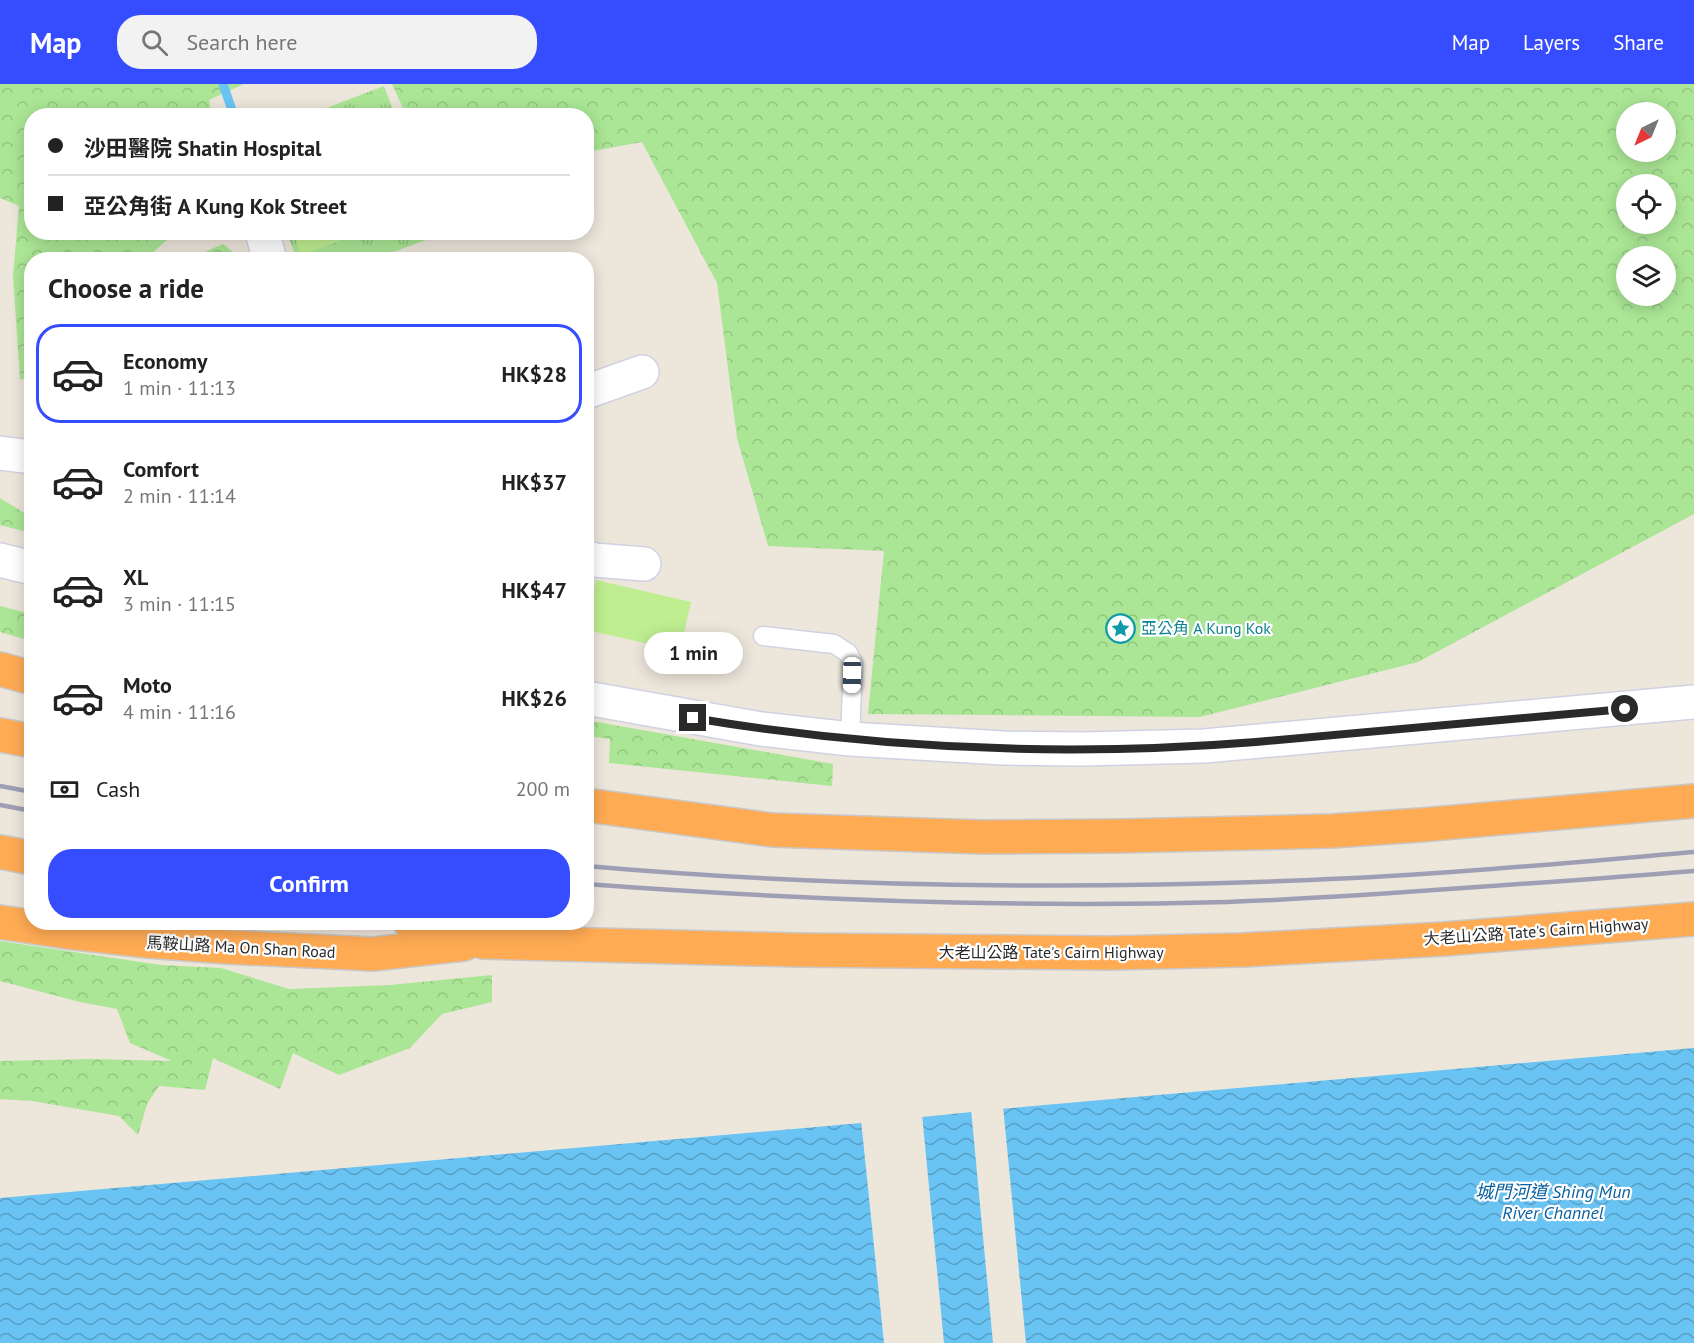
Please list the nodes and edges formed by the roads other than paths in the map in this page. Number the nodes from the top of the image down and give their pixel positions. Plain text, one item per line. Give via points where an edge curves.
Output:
1 (642, 372) dead end
2 (594, 390) edge
3 (0, 453) edge
4 (24, 456) edge
5 (0, 560) edge
6 (594, 560) edge
7 (644, 564) dead end
8 (24, 566) edge
9 (763, 636) dead end
10 (0, 669) edge
11 (24, 676) edge
12 (594, 699) edge
13 (1694, 702) edge
14 (0, 735) edge
15 (850, 739) junction
16 (24, 740) edge
17 (1694, 801) edge
18 (594, 806) edge
19 (0, 852) edge
20 (24, 856) edge
21 (1694, 919) edge
22 (0, 922) edge
23 (24, 926) edge
24 (54, 930) edge
25 (439, 930) edge
26 (483, 942) junction

1 - 2 main road
3 - 4 main road
5 - 8 main road
6 - 7 main road
9 - 15 lane via 834,644 848,653 853,663
10 - 11 highway
12 - 15 main road via 761,729
13 - 15 main road via 1204,746 1003,748
14 - 16 highway
17 - 18 highway via 1332,831 1118,836 772,830
19 - 20 highway
21 - 26 highway, 大老山公路 Tate's Cairn Highway via 1444,939 1120,953
22 - 23 highway, 馬鞍山路 Ma On Shan Road
24 - 26 highway, 馬鞍山路 Ma On Shan Road via 147,941 374,954
25 - 26 highway, 大老山公路 Tate's Cairn Highway

